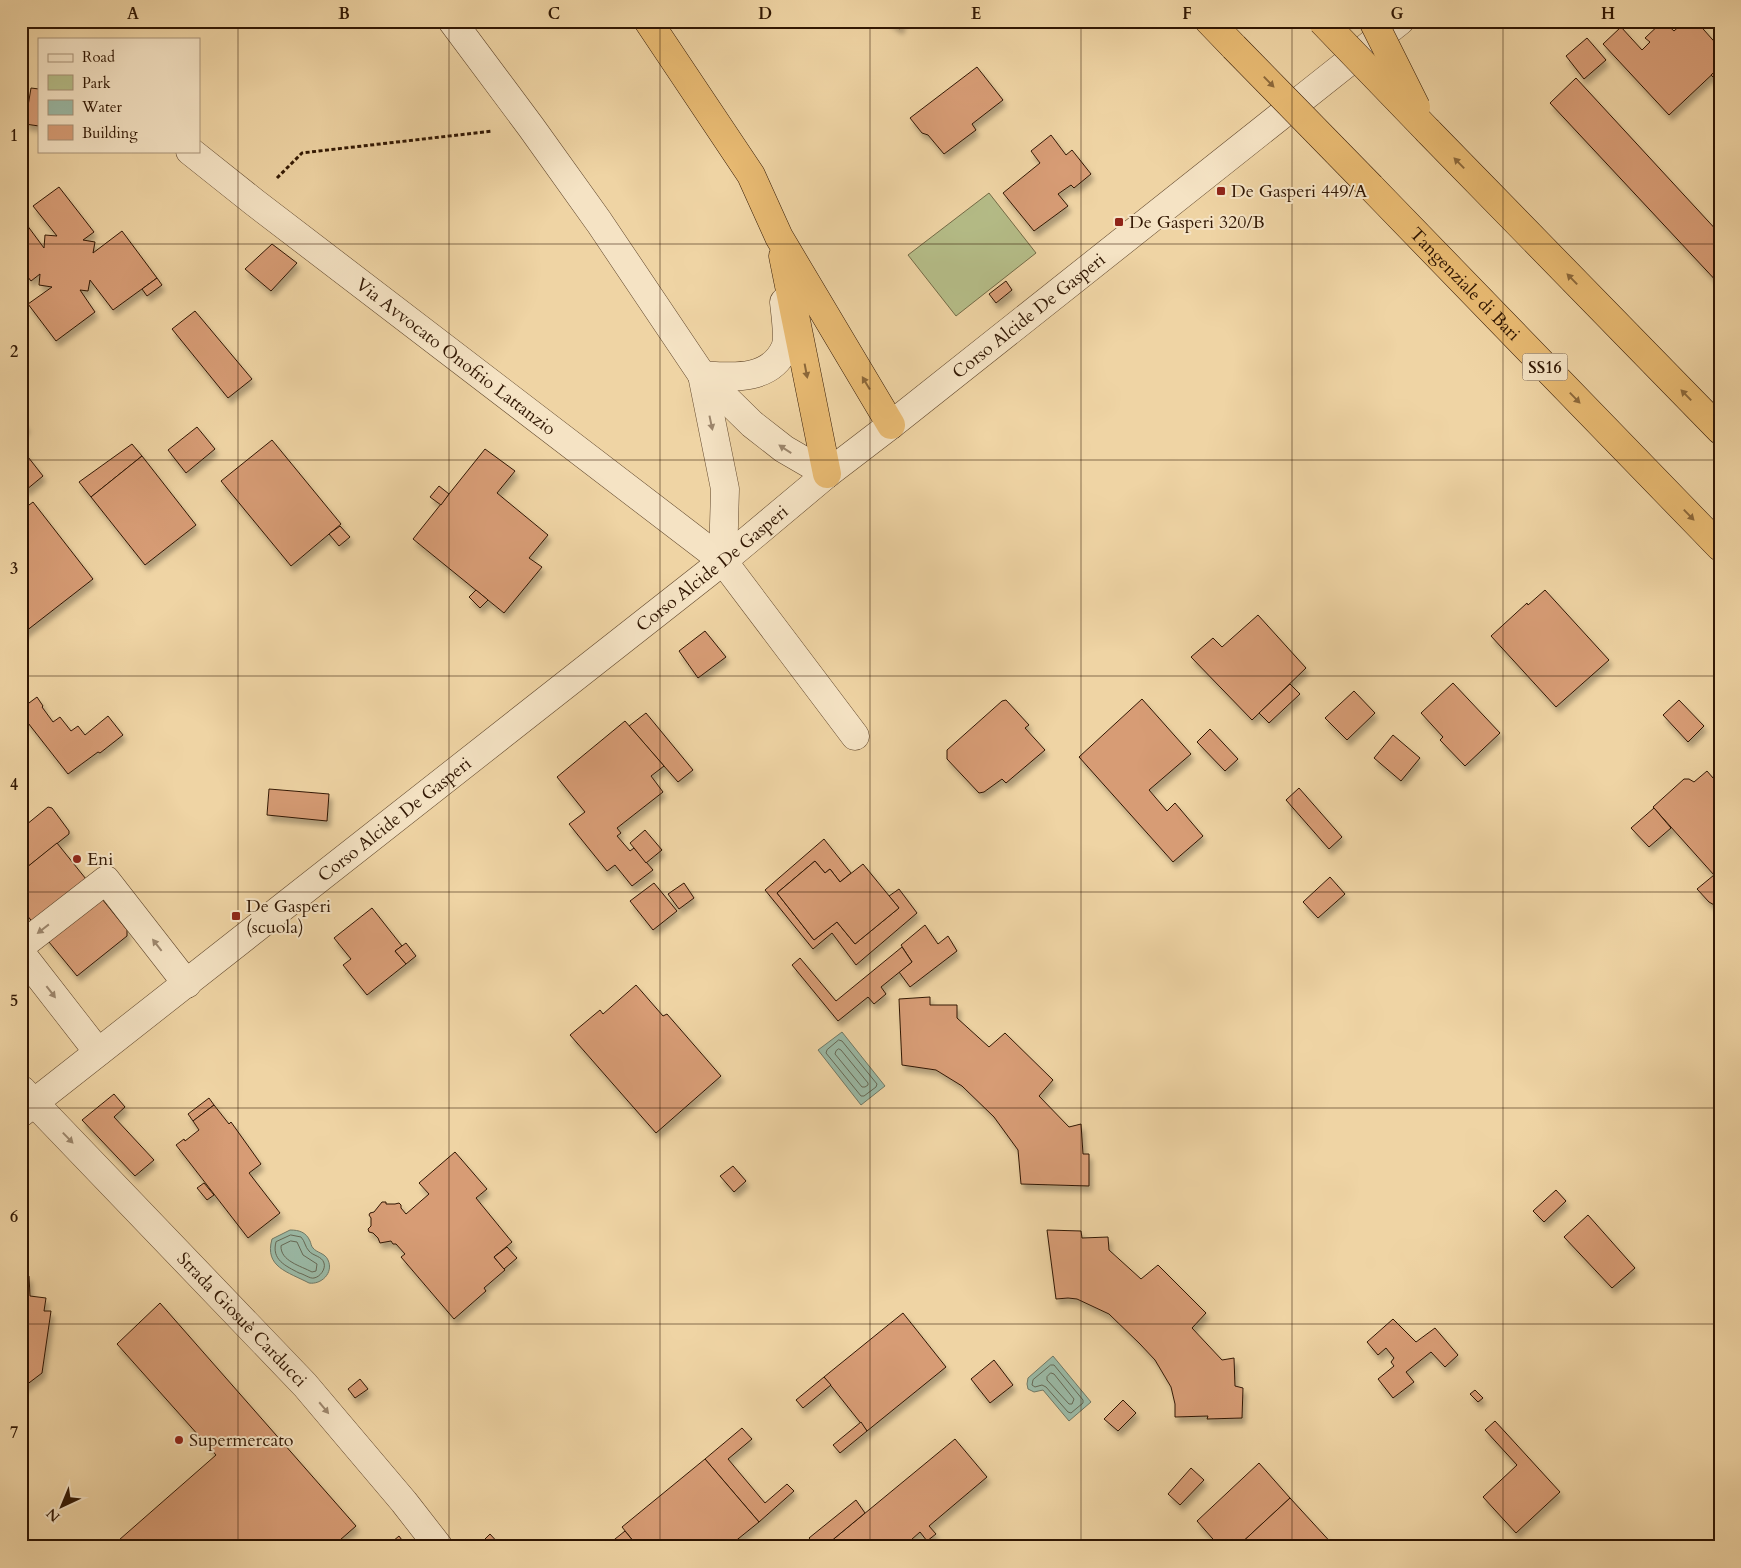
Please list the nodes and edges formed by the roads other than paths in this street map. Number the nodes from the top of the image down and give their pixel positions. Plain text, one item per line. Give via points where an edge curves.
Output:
1 (452, 21) edge
2 (648, 21) edge
3 (1209, 21) edge
4 (1322, 21) edge
5 (1373, 21) edge
6 (1400, 21) edge
7 (1428, 131) junction
8 (191, 152) edge
9 (779, 237) junction
10 (702, 375) junction
11 (891, 424) junction
12 (1720, 430) edge
13 (827, 474) junction
14 (1720, 547) edge
15 (723, 561) junction
16 (855, 736) dead end
17 (21, 946) edge
18 (21, 953) edge
19 (186, 984) junction
20 (98, 1052) junction
21 (25, 1102) edge
22 (439, 1547) edge

1 - 10 street via 599,222
2 - 9 highway via 751,175
3 -> 14 highway, Tangenziale di Bari / SS16, bridge
4 - 7 highway, bridge
5 - 7 highway, bridge
6 - 11 street, Corso Alcide De Gasperi
12 -> 7 highway
8 - 15 street, Via Avvocato Onofrio Lattanzio
9 - 10 street via 785,347 775,362 758,373 736,378
11 -> 9 highway
9 -> 13 highway
13 -> 10 street via 784,449 752,424
10 -> 15 street via 725,489
11 - 13 street, Corso Alcide De Gasperi
13 - 15 street, Corso Alcide De Gasperi
15 - 16 street, Via Avvocato Onofrio Lattanzio
15 - 19 street, Corso Alcide De Gasperi
19 -> 17 street via 106,880
18 -> 20 street
19 - 20 street, Corso Alcide De Gasperi
20 - 21 street, Corso Alcide De Gasperi
21 -> 22 street, Strada Giosuè Carducci via 305,1386

